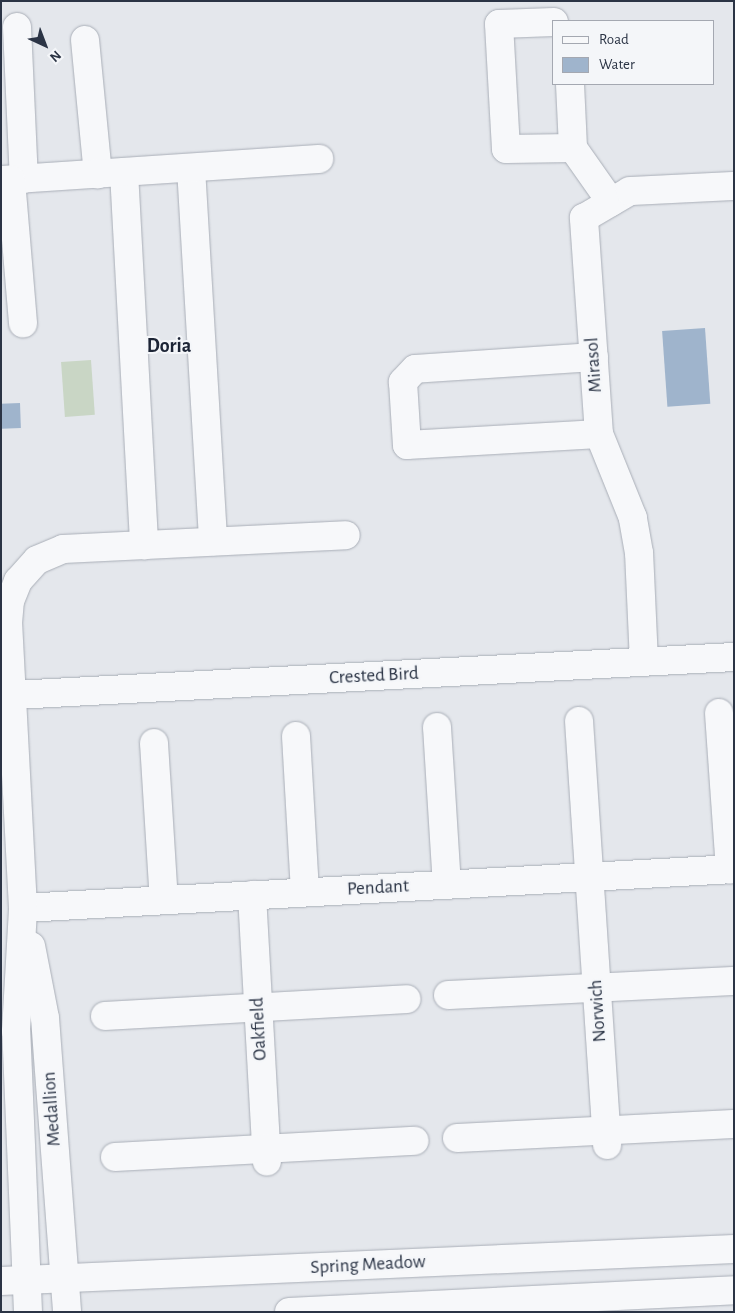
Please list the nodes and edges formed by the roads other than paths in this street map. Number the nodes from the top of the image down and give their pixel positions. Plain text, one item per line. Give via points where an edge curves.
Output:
1 (552, 22) edge
2 (16, 27) dead end
3 (85, 40) dead end
4 (570, 85) edge
5 (573, 148) junction
6 (320, 159) dead end
7 (191, 168) junction
8 (111, 173) junction
9 (12, 180) edge
10 (734, 186) edge
11 (611, 202) junction
12 (23, 323) dead end
13 (594, 356) junction
14 (599, 434) junction
15 (346, 535) dead end
16 (213, 542) junction
17 (144, 545) junction
18 (734, 657) edge
19 (644, 662) junction
20 (14, 696) junction
21 (719, 713) dead end
22 (579, 721) dead end
23 (437, 727) dead end
24 (296, 736) dead end
25 (154, 743) dead end
26 (732, 870) edge
27 (589, 877) junction
28 (447, 885) junction
29 (305, 892) junction
30 (252, 895) junction
31 (164, 900) junction
32 (23, 908) junction
33 (734, 981) edge
34 (596, 988) junction
35 (448, 996) dead end
36 (407, 999) dead end
37 (258, 1007) junction
38 (105, 1016) dead end
39 (734, 1124) edge
40 (457, 1138) dead end
41 (606, 1138) junction
42 (415, 1141) dead end
43 (266, 1156) junction
44 (115, 1157) dead end
45 (734, 1249) edge
46 (65, 1278) junction
47 (14, 1281) edge
48 (734, 1290) edge
49 (28, 1312) edge
50 (67, 1312) edge
51 (289, 1312) edge

1 - 5 street via 499,24 506,150
2 - 9 street
3 - 8 street
4 - 5 street
5 - 11 street
6 - 7 street
7 - 8 street
7 - 16 street
8 - 9 street
8 - 17 street
9 - 12 street
10 - 11 street, Mirasol via 630,191
11 - 13 street, Mirasol via 584,218
13 - 14 street, Mirasol
13 - 14 street via 415,369 403,382 407,445
14 - 19 street, Mirasol via 633,518 639,553
15 - 16 street, Medallion
16 - 17 street, Medallion
17 - 20 street, Medallion via 63,549 37,560 25,570 10,601 8,624
18 - 19 street, Crested Bird
19 - 20 street, Crested Bird
20 - 32 street, Medallion
21 - 26 street
22 - 27 street, Norwich
23 - 28 street
24 - 29 street
25 - 31 street
26 - 27 street, Pendant
27 - 28 street, Pendant
27 - 34 street, Norwich
28 - 29 street, Pendant
29 - 30 street, Pendant
30 - 31 street, Pendant
30 - 37 street, Oakfield
31 - 32 street, Pendant
32 - 46 street, Medallion via 46,1018
32 - 47 street, Medallion via 16,1031
33 - 34 street
34 - 35 street
34 - 41 street, Norwich
36 - 37 street
37 - 38 street
37 - 43 street, Oakfield
39 - 41 street
40 - 41 street
42 - 43 street
43 - 44 street
45 - 46 street, Spring Meadow
46 - 47 street, Spring Meadow
46 - 50 street, Medallion
47 - 49 street, Medallion
48 - 51 street

